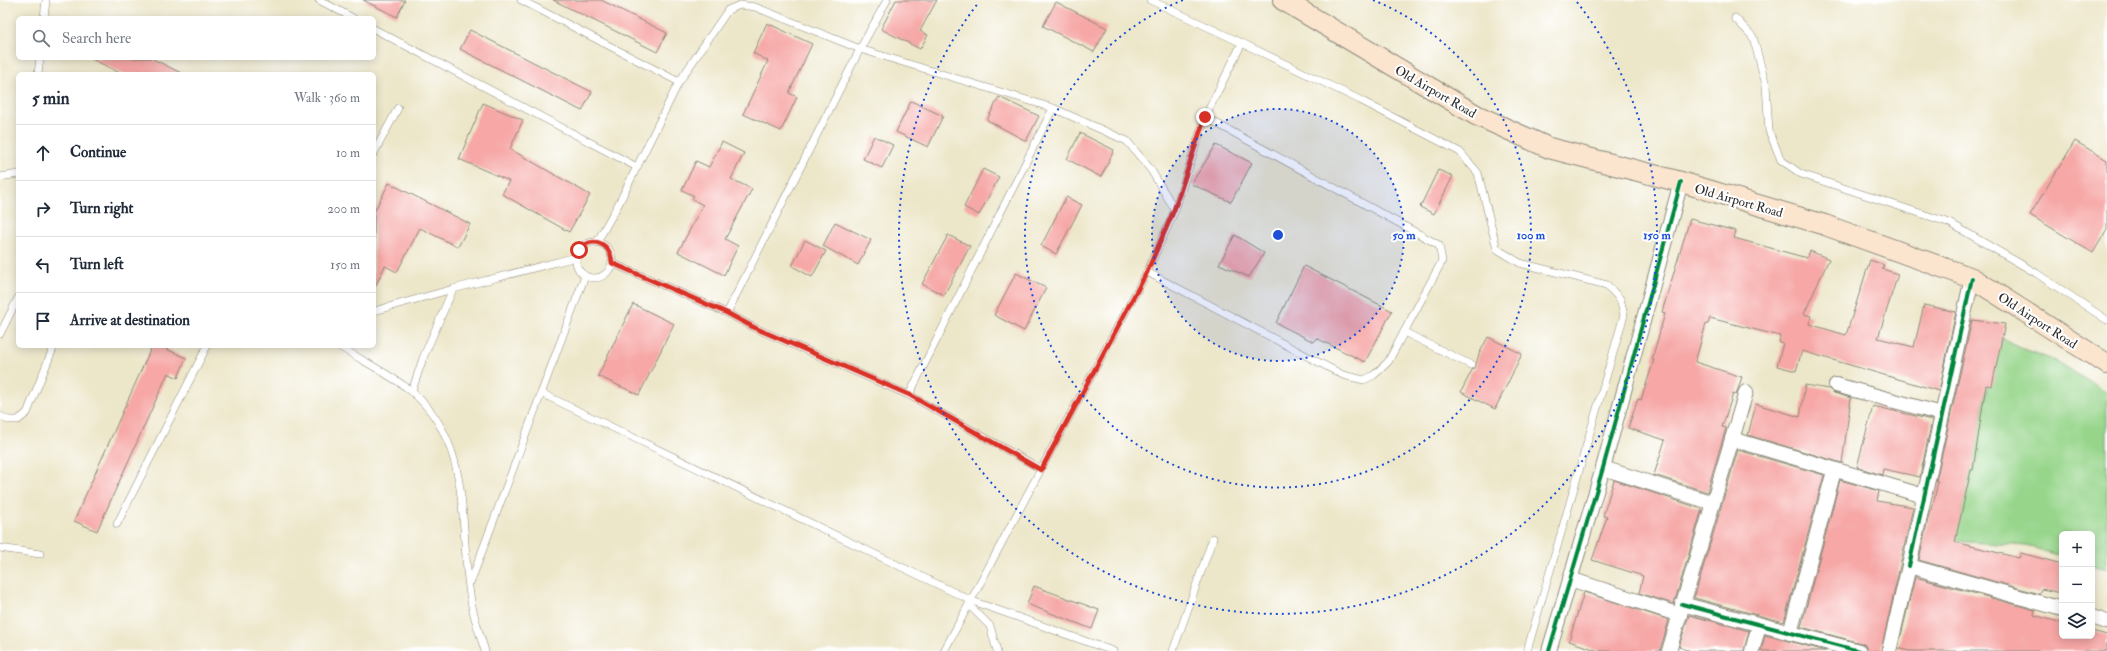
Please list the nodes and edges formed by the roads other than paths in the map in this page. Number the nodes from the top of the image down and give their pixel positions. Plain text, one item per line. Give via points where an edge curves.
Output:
1 (46, 0) edge
2 (319, 0) edge
3 (521, 0) edge
4 (887, 0) edge
5 (1150, 0) edge
6 (1283, 0) edge
7 (44, 16) edge
8 (350, 16) edge
9 (1735, 18) dead end
10 (376, 30) edge
11 (1242, 43) junction
12 (860, 49) junction
13 (40, 60) edge
14 (38, 72) edge
15 (679, 82) junction
16 (398, 108) dead end
17 (1052, 108) junction
18 (1205, 117) junction
19 (376, 149) edge
20 (637, 167) junction
21 (16, 174) edge
22 (0, 177) edge
23 (1681, 182) junction
24 (1174, 210) junction
25 (597, 242) junction
26 (576, 257) junction
27 (612, 263) junction
28 (1147, 272) junction
29 (585, 276) junction
30 (1972, 278) junction
31 (453, 289) junction
32 (16, 302) edge
33 (376, 310) edge
34 (727, 313) junction
35 (2107, 320) edge
36 (1404, 332) junction
37 (0, 334) edge
38 (53, 348) edge
39 (206, 348) edge
40 (342, 348) edge
41 (2107, 364) edge
42 (1471, 365) dead end
43 (1836, 385) dead end
44 (412, 391) junction
45 (1746, 392) dead end
46 (541, 393) junction
47 (910, 395) junction
48 (1942, 414) junction
49 (0, 416) edge
50 (1732, 440) junction
51 (1603, 468) junction
52 (1041, 470) junction
53 (1834, 471) junction
54 (1924, 496) junction
55 (1713, 503) junction
56 (117, 524) dead end
57 (1213, 538) dead end
58 (0, 548) edge
59 (40, 554) dead end
60 (1909, 566) junction
61 (1570, 579) junction
62 (470, 583) junction
63 (971, 603) junction
64 (2059, 608) edge
65 (1681, 610) junction
66 (2095, 618) edge
67 (2107, 622) edge
68 (1759, 625) junction
69 (1790, 633) junction
70 (485, 651) edge
71 (944, 651) edge
72 (997, 651) edge
73 (1112, 651) edge
74 (1173, 651) edge
75 (1527, 651) edge
76 (1549, 651) edge
77 (1670, 651) edge
78 (1752, 651) edge
79 (1859, 651) edge
80 (1889, 651) edge

1 - 7 lane
2 - 8 lane
3 - 15 lane
4 - 12 lane
5 - 11 lane
6 - 23 main road, Old Airport Road via 1476,115 1549,148
9 - 35 lane via 1752,37 1766,85 1769,131 1781,160 1801,174 1950,223 2036,273
10 - 20 lane
11 - 18 lane
11 - 75 lane via 1460,152 1478,173 1497,249 1520,262 1607,285 1620,299 1624,315
12 - 15 lane via 755,7 740,5 728,10
12 - 17 lane
12 - 34 lane
13 - 14 lane
15 - 20 lane
16 - 19 lane
17 - 24 lane via 1127,141 1151,170
17 - 47 lane
18 - 24 lane
18 - 36 lane via 1439,245 1442,261
20 - 25 lane
21 - 22 lane
23 - 30 main road, Old Airport Road via 1825,225
23 - 51 street
24 - 28 lane
25 - 26 lane via 584,245
25 - 27 lane via 609,249
26 - 29 lane via 577,267
26 - 31 lane
27 - 29 lane via 602,277
27 - 34 lane
28 - 36 lane via 1343,375 1364,380 1388,362
28 - 52 lane
29 - 46 lane
30 - 41 main road, Old Airport Road
30 - 48 street
31 - 33 lane
31 - 44 lane via 423,358
32 - 37 lane
34 - 47 lane via 755,328
36 - 42 lane
38 - 49 lane via 27,413 18,420 8,420
39 - 56 lane
40 - 44 lane
43 - 48 street
44 - 62 lane via 435,417 451,449 463,497
45 - 50 street
46 - 62 lane
46 - 63 lane
47 - 52 lane
48 - 54 street
50 - 53 street
50 - 55 street
51 - 55 street
51 - 61 street
52 - 63 lane
53 - 54 street
53 - 69 street
54 - 60 street
55 - 65 street
57 - 74 lane
58 - 59 lane
60 - 64 street
60 - 80 street
61 - 65 street
61 - 76 street
62 - 70 lane via 471,601
63 - 71 lane
63 - 72 lane via 990,626
63 - 73 lane
65 - 68 street
65 - 77 street
66 - 67 street
68 - 69 street
68 - 78 street
69 - 79 street

